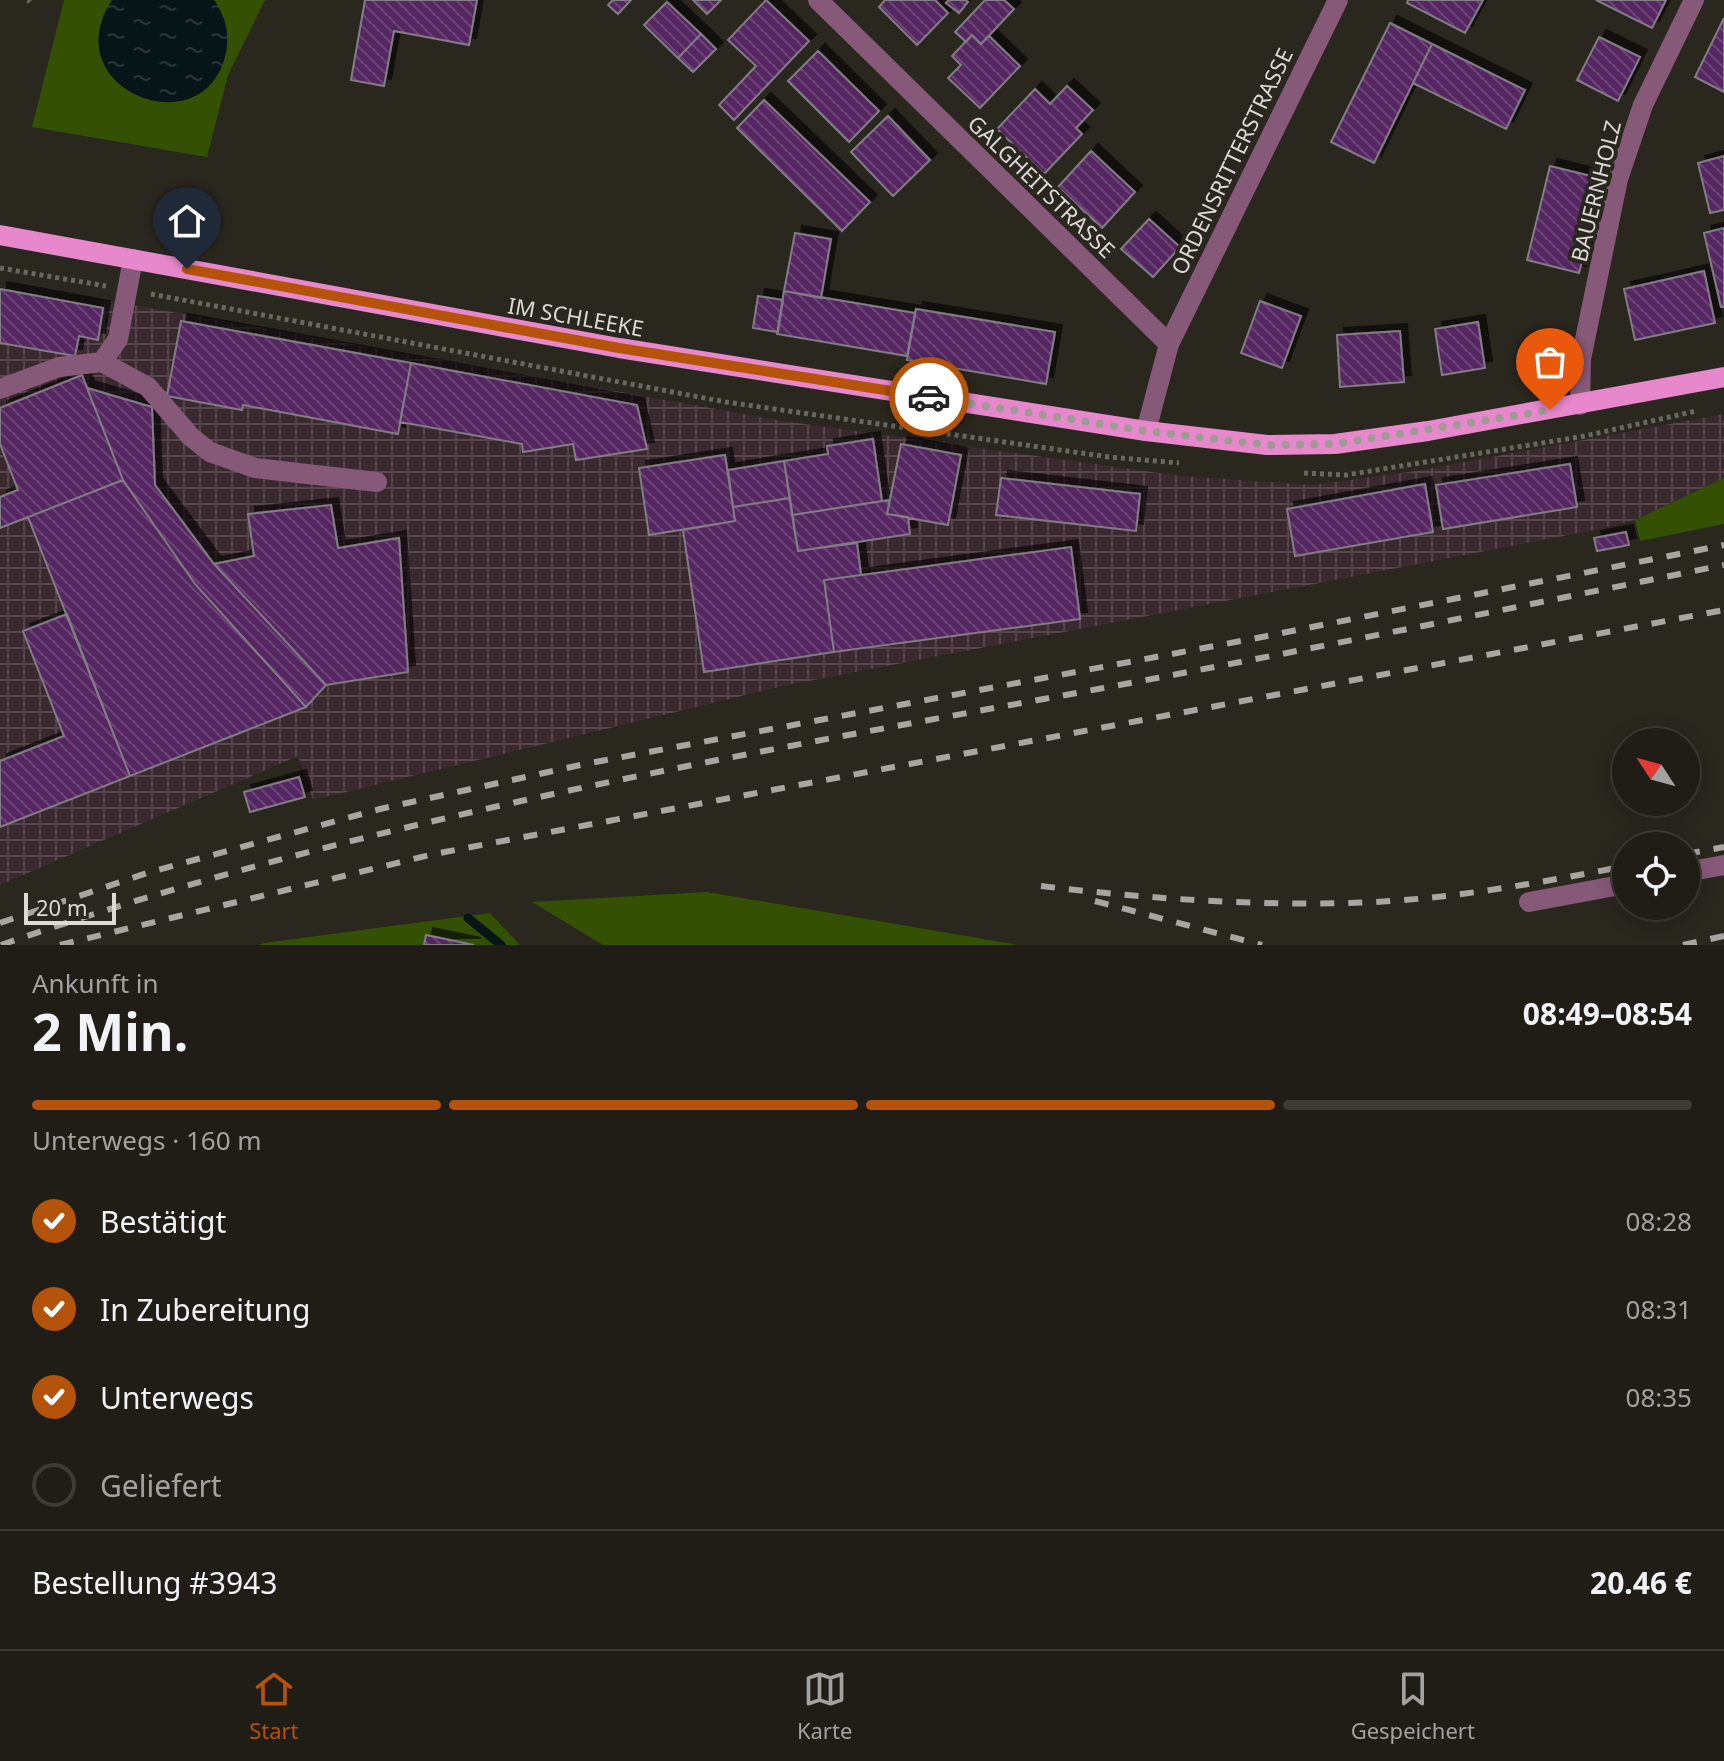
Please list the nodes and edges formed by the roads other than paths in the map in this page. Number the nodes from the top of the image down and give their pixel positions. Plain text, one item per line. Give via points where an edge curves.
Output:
1 (818, 0) edge
2 (1338, 0) edge
3 (1694, 0) edge
4 (0, 235) edge
5 (133, 259) junction
6 (1169, 344) junction
7 (102, 362) junction
8 (1724, 377) edge
9 (0, 389) edge
10 (1580, 405) junction
11 (1146, 431) junction
12 (377, 482) dead end
13 (1724, 865) edge
14 (1700, 869) edge
15 (1612, 887) edge
16 (1529, 902) dead end

1 - 6 street, GALGHEITSTRASSE
2 - 6 street, ORDENSRITTERSTRASSE
3 - 10 street, BAUERNHOLZ via 1643,105 1618,179 1581,359
4 - 5 main road, IM SCHLEEKE
5 - 7 street via 118,339
5 - 11 main road, IM SCHLEEKE via 619,348
6 - 11 street
7 - 9 street via 59,367
7 - 12 street via 148,387 210,452 255,468
8 - 10 main road, IM SCHLEEKE
10 - 11 main road, IM SCHLEEKE via 1335,444 1267,445
13 - 14 street
15 - 16 street

